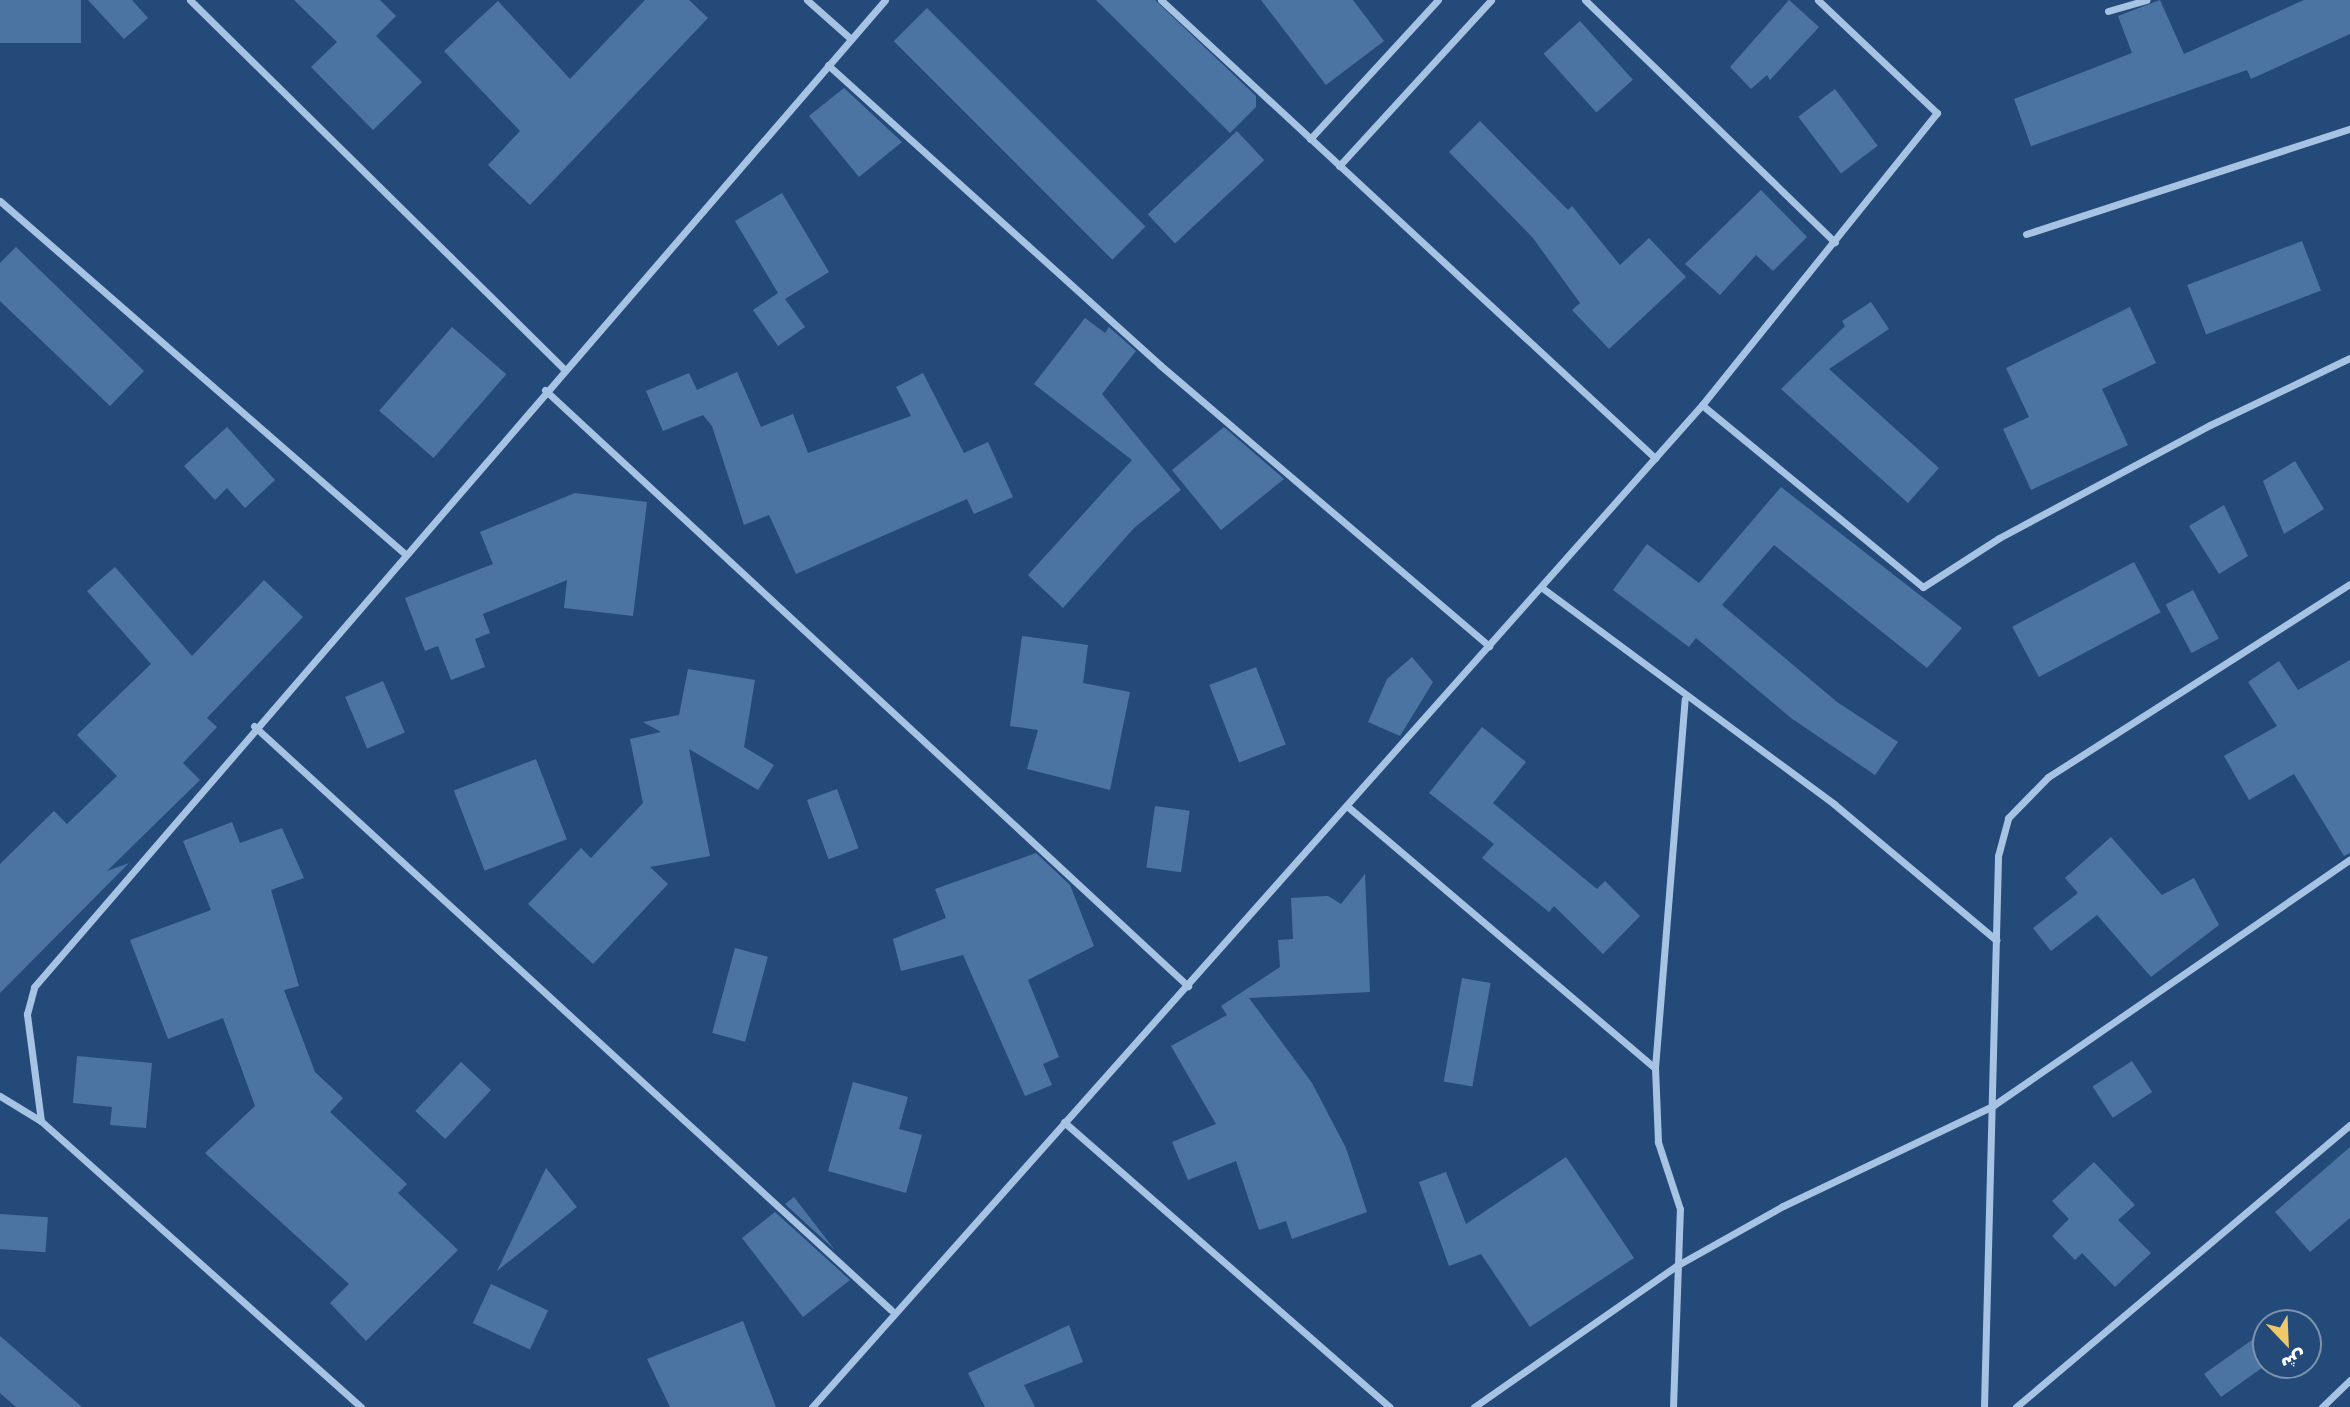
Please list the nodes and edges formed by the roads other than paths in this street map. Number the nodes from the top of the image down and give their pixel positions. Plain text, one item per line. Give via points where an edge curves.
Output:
1 (190, 0) edge
2 (807, 0) edge
3 (885, 0) edge
4 (1161, 0) edge
5 (1438, 0) edge
6 (1490, 0) edge
7 (1585, 0) edge
8 (1818, 0) edge
9 (2146, 0) edge
10 (2108, 11) dead end
11 (851, 39) junction
12 (828, 65) junction
13 (2350, 129) edge
14 (1310, 139) junction
15 (1339, 166) junction
16 (0, 201) edge
17 (2026, 234) dead end
18 (1835, 242) junction
19 (2350, 358) edge
20 (564, 369) junction
21 (545, 390) junction
22 (1702, 405) junction
23 (1655, 458) junction
24 (404, 553) junction
25 (2350, 584) edge
26 (1541, 587) junction
27 (1489, 646) junction
28 (1685, 699) junction
29 (254, 726) junction
30 (1347, 806) junction
31 (2350, 859) edge
32 (1996, 940) junction
33 (1188, 986) junction
34 (1655, 1068) junction
35 (0, 1096) edge
36 (1991, 1107) junction
37 (41, 1121) junction
38 (1064, 1122) junction
39 (2350, 1125) edge
40 (1676, 1266) junction
41 (891, 1310) junction
42 (2350, 1380) edge
43 (361, 1407) edge
44 (812, 1407) edge
45 (1390, 1407) edge
46 (1474, 1407) edge
47 (1673, 1407) edge
48 (1984, 1407) edge
49 (2016, 1407) edge
50 (2322, 1407) edge

1 - 20 street
2 - 11 street
3 - 11 street
4 - 14 street
5 - 14 street
6 - 15 street
7 - 18 street
8 - 18 street via 1937,113
9 - 10 street
11 - 12 street
12 - 20 street
12 - 27 street via 1160,365
13 - 17 street
14 - 15 street
15 - 23 street
16 - 24 street
18 - 22 street
19 - 22 street via 2210,425 1999,538 1923,587
20 - 21 street
21 - 24 street
21 - 33 street
22 - 23 street
23 - 26 street
24 - 29 street
25 - 32 street via 2048,777 2008,818 1998,856
26 - 27 street
26 - 28 street
27 - 30 street
28 - 32 street via 1834,804
28 - 34 street
29 - 37 street via 34,987 28,1027
29 - 41 street
30 - 33 street
30 - 34 street
31 - 36 street
32 - 36 street
33 - 38 street
34 - 40 street via 1658,1142 1680,1209
35 - 37 street
36 - 40 street via 1783,1206
36 - 48 street
37 - 43 street
38 - 41 street
38 - 45 street
39 - 49 street
40 - 46 street
40 - 47 street
41 - 44 street
42 - 50 street

